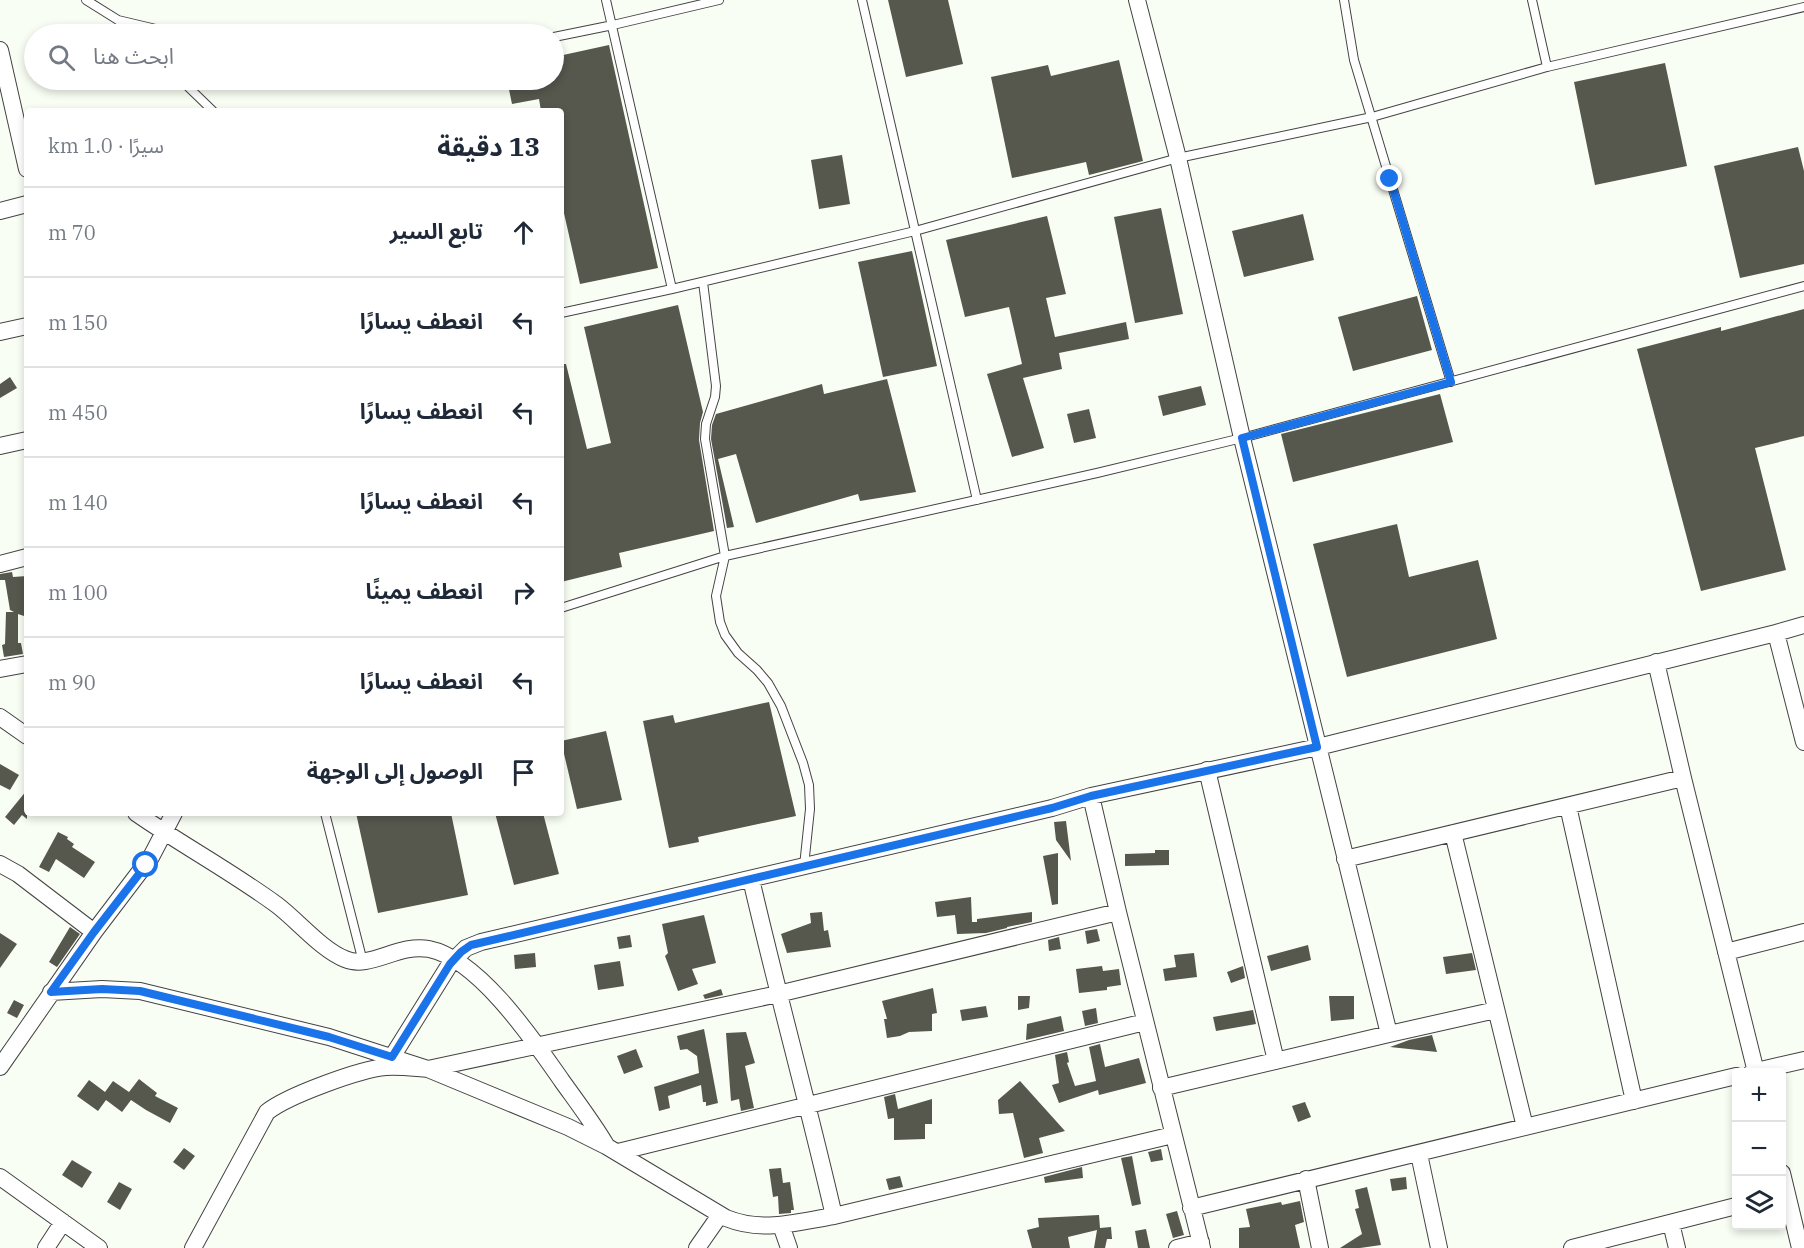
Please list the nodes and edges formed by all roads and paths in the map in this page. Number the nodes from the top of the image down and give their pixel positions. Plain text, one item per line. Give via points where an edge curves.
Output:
1 (86, 0) edge
2 (606, 0) edge
3 (719, 0) edge
4 (862, 0) edge
5 (1137, 0) edge
6 (1344, 0) edge
7 (1532, 0) edge
8 (1804, 7) edge
9 (118, 21) junction
10 (121, 24) edge
11 (132, 24) edge
12 (613, 25) junction
13 (564, 35) edge
14 (0, 50) edge
15 (1547, 67) junction
16 (191, 90) edge
17 (210, 108) edge
18 (1372, 117) junction
19 (8, 124) edge
20 (1178, 158) junction
21 (24, 162) edge
22 (24, 205) edge
23 (0, 211) edge
24 (915, 231) junction
25 (703, 282) junction
26 (1804, 286) edge
27 (672, 289) junction
28 (564, 312) edge
29 (24, 327) edge
30 (0, 332) edge
31 (1451, 382) junction
32 (1242, 438) junction
33 (24, 441) edge
34 (0, 446) edge
35 (977, 500) junction
36 (725, 556) junction
37 (24, 558) edge
38 (0, 564) edge
39 (564, 607) edge
40 (1804, 625) edge
41 (1776, 633) junction
42 (1656, 663) junction
43 (24, 665) edge
44 (0, 669) edge
45 (0, 717) edge
46 (24, 734) edge
47 (1804, 742) edge
48 (1317, 747) junction
49 (1207, 770) junction
50 (1683, 778) junction
51 (1091, 796) junction
52 (1568, 806) junction
53 (140, 816) edge
54 (172, 816) edge
55 (326, 816) edge
56 (164, 832) junction
57 (1453, 833) junction
58 (1345, 859) junction
59 (0, 864) edge
60 (804, 866) junction
61 (751, 879) junction
62 (1118, 912) junction
63 (94, 932) junction
64 (1804, 932) edge
65 (1726, 952) junction
66 (454, 959) junction
67 (363, 962) junction
68 (51, 992) junction
69 (778, 994) junction
70 (1496, 1010) junction
71 (1145, 1022) junction
72 (1389, 1034) junction
73 (537, 1045) junction
74 (392, 1057) junction
75 (1804, 1060) edge
76 (1276, 1061) junction
77 (0, 1067) edge
78 (1754, 1068) edge
79 (1771, 1068) edge
80 (428, 1069) junction
81 (1732, 1077) edge
82 (1161, 1089) junction
83 (1634, 1101) junction
84 (808, 1105) junction
85 (1525, 1127) junction
86 (1173, 1135) junction
87 (612, 1149) junction
88 (1419, 1154) junction
89 (0, 1177) edge
90 (1306, 1179) junction
91 (1786, 1200) edge
92 (1732, 1207) edge
93 (1191, 1208) junction
94 (720, 1215) junction
95 (834, 1216) junction
96 (63, 1222) junction
97 (1671, 1223) junction
98 (781, 1225) junction
99 (1201, 1245) edge
100 (46, 1248) edge
101 (99, 1248) edge
102 (193, 1248) edge
103 (697, 1248) edge
104 (789, 1248) edge
105 (1177, 1248) edge
106 (1320, 1248) edge
107 (1439, 1248) edge
108 (1572, 1248) edge
109 (1677, 1248) edge
110 (1800, 1248) edge

1 - 9 lane
2 - 12 lane
3 - 12 lane
4 - 24 lane
5 - 20 street
6 - 18 lane via 1354,60
7 - 15 lane
8 - 15 lane
9 - 10 lane
9 - 11 lane
12 - 13 lane
12 - 27 lane
14 - 19 street
15 - 18 lane
16 - 17 lane
18 - 20 lane
18 - 31 lane
19 - 21 street
20 - 24 lane
20 - 32 street
22 - 23 street
24 - 25 lane
24 - 35 lane
25 - 27 lane
25 - 36 lane via 716,386 705,439
26 - 31 lane
27 - 28 lane
29 - 30 street
31 - 32 lane
32 - 35 lane
32 - 48 street
33 - 34 street
35 - 36 lane
36 - 39 lane
36 - 60 lane via 716,596 720,622 738,653 768,683 782,706 809,785
37 - 38 street
40 - 41 street
41 - 42 street
41 - 47 street
42 - 48 street
42 - 50 street
43 - 44 street
45 - 46 street
48 - 49 street
48 - 58 street
49 - 51 street
49 - 76 street
50 - 52 street
50 - 65 street
51 - 60 street
51 - 62 street
52 - 57 street
52 - 83 street
53 - 56 street
54 - 56 street
55 - 67 lane
56 - 63 street via 146,865
56 - 67 street via 275,904 335,954
57 - 58 street
57 - 70 street
58 - 72 street
59 - 63 street
60 - 61 street
61 - 66 street via 481,942
61 - 69 street
62 - 69 street
62 - 71 street
63 - 68 street
64 - 65 street
65 - 78 street
66 - 67 street via 420,947
66 - 73 street via 483,983
66 - 74 street
68 - 74 street via 140,991 329,1037
68 - 77 street
69 - 73 street
69 - 84 street
70 - 72 street
70 - 85 street
71 - 82 street
71 - 84 street
72 - 76 street
73 - 80 street
73 - 87 street
74 - 80 street
75 - 79 street
76 - 82 street
80 - 87 street
80 - 102 street via 375,1069 306,1092 267,1112
81 - 83 street
82 - 86 street
83 - 85 street
84 - 87 street
84 - 95 street
85 - 88 street
86 - 93 street
86 - 95 street
87 - 94 street
88 - 90 street
88 - 107 street
89 - 96 street
90 - 93 street
90 - 106 street
91 - 110 street
92 - 97 street
93 - 99 street
94 - 98 street via 755,1227
94 - 103 street
95 - 98 street
96 - 100 street
96 - 101 street
97 - 108 street
97 - 109 street
98 - 104 street
99 - 105 street

